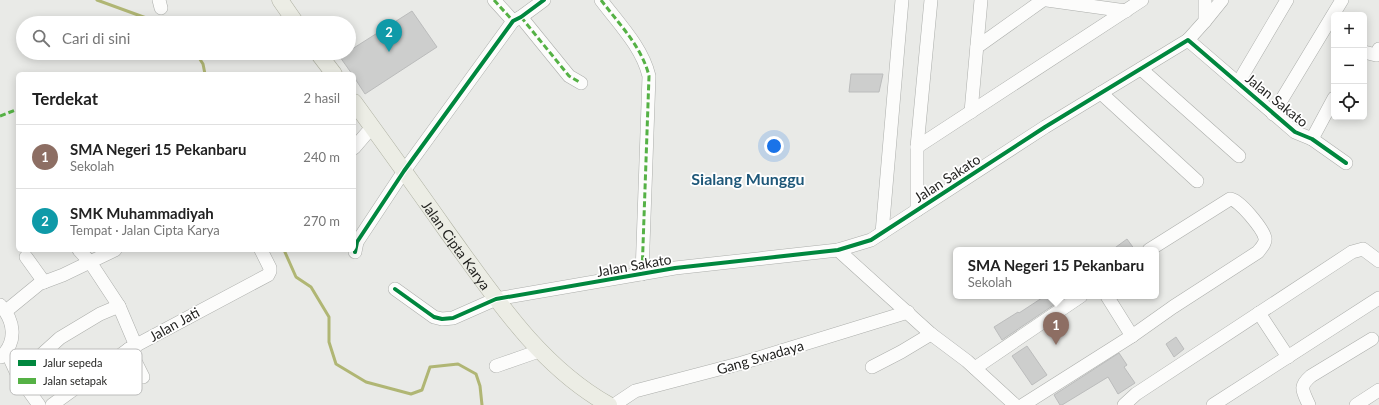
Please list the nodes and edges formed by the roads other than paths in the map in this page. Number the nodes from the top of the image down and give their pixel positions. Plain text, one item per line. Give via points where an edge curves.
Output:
1 (280, 0) edge
2 (494, 0) edge
3 (530, 0) edge
4 (533, 0) edge
5 (544, 0) edge
6 (601, 0) edge
7 (902, 0) edge
8 (931, 0) edge
9 (981, 0) edge
10 (1043, 0) edge
11 (1047, 0) edge
12 (1142, 0) edge
13 (1206, 0) edge
14 (1222, 0) edge
15 (1287, 0) edge
16 (1342, 0) edge
17 (1126, 11) junction
18 (291, 16) edge
19 (517, 19) junction
20 (1205, 21) junction
21 (1188, 40) junction
22 (977, 47) junction
23 (323, 60) edge
24 (1141, 69) junction
25 (332, 72) edge
26 (580, 83) dead end
27 (1238, 83) junction
28 (1101, 93) junction
29 (1331, 104) edge
30 (356, 105) edge
31 (971, 112) junction
32 (1273, 114) junction
33 (372, 127) junction
34 (1312, 139) junction
35 (356, 146) edge
36 (917, 147) junction
37 (1239, 156) dead end
38 (1346, 163) dead end
39 (404, 171) junction
40 (1198, 181) dead end
41 (917, 210) junction
42 (882, 233) junction
43 (356, 242) edge
44 (1154, 247) edge
45 (838, 250) junction
46 (81, 252) edge
47 (111, 252) edge
48 (262, 252) edge
49 (26, 256) dead end
50 (1379, 261) edge
51 (90, 262) junction
52 (642, 274) junction
53 (44, 282) junction
54 (395, 289) dead end
55 (1379, 298) edge
56 (496, 299) junction
57 (1077, 299) edge
58 (1109, 299) edge
59 (119, 306) junction
60 (3, 308) edge
61 (908, 312) junction
62 (1259, 313) junction
63 (931, 334) junction
64 (1132, 336) junction
65 (1372, 339) dead end
66 (132, 347) junction
67 (48, 349) edge
68 (129, 349) edge
69 (539, 350) junction
70 (3, 355) edge
71 (1288, 357) junction
72 (10, 365) edge
73 (496, 366) dead end
74 (872, 367) dead end
75 (974, 368) junction
76 (1379, 390) edge
77 (32, 395) edge
78 (66, 395) edge
79 (607, 404) edge
80 (39, 405) edge
81 (52, 405) edge
82 (1015, 405) edge
83 (1023, 405) edge
84 (1124, 405) edge
85 (1213, 405) edge
86 (1309, 405) edge
87 (1356, 405) edge

1 - 18 main road
2 - 19 street
3 - 4 street
5 - 19 street
6 - 52 street via 639,51 646,63 649,76
7 - 42 street
8 - 36 street
9 - 22 street
10 - 22 street
11 - 17 street
12 - 17 street
13 - 20 street
14 - 20 street
15 - 27 street
16 - 32 street
17 - 31 street
19 - 26 street via 569,76
19 - 39 street
20 - 21 street
21 - 24 street, Jalan Sakato
21 - 27 street, Jalan Sakato
22 - 31 street
23 - 25 main road
24 - 28 street, Jalan Sakato
24 - 37 street
27 - 32 street, Jalan Sakato
28 - 40 street
28 - 41 street, Jalan Sakato
29 - 34 street
30 - 33 main road, Jalan Cipta Karya
31 - 36 street
32 - 34 street, Jalan Sakato via 1295,132
33 - 35 street
33 - 39 main road, Jalan Cipta Karya
34 - 38 street, Jalan Sakato
36 - 41 street
39 - 43 street
39 - 56 main road, Jalan Cipta Karya
41 - 42 street, Jalan Sakato
42 - 45 street, Jalan Sakato via 870,240
44 - 64 street via 1230,199 1238,201 1265,239 1258,252
45 - 52 street, Jalan Sakato
45 - 61 street
46 - 51 street
47 - 51 street
48 - 66 street, Jalan Jati via 270,268 262,279
49 - 53 street
50 - 62 street via 1364,249 1352,252
51 - 53 street
51 - 59 street
52 - 56 street, Jalan Sakato
53 - 60 street
54 - 56 street, Jalan Sakato via 434,317 442,319 453,318
55 - 71 street
56 - 69 main road, Jalan Cipta Karya
57 - 75 street
58 - 64 street
59 - 66 street
59 - 67 street via 100,314 60,338
60 - 70 street via 12,335 11,344
61 - 63 street
61 - 79 street, Gang Swadaya via 742,363 636,391
62 - 71 street
62 - 84 street via 1136,394
63 - 74 street
63 - 75 street
64 - 83 street
65 - 86 street via 1304,382 1303,391
66 - 68 street, Jalan Jati
69 - 73 street
69 - 79 main road, Jalan Cipta Karya via 579,385
70 - 72 street
71 - 85 street
75 - 82 street
76 - 87 street
77 - 80 street
78 - 81 street, Jalan Jati

